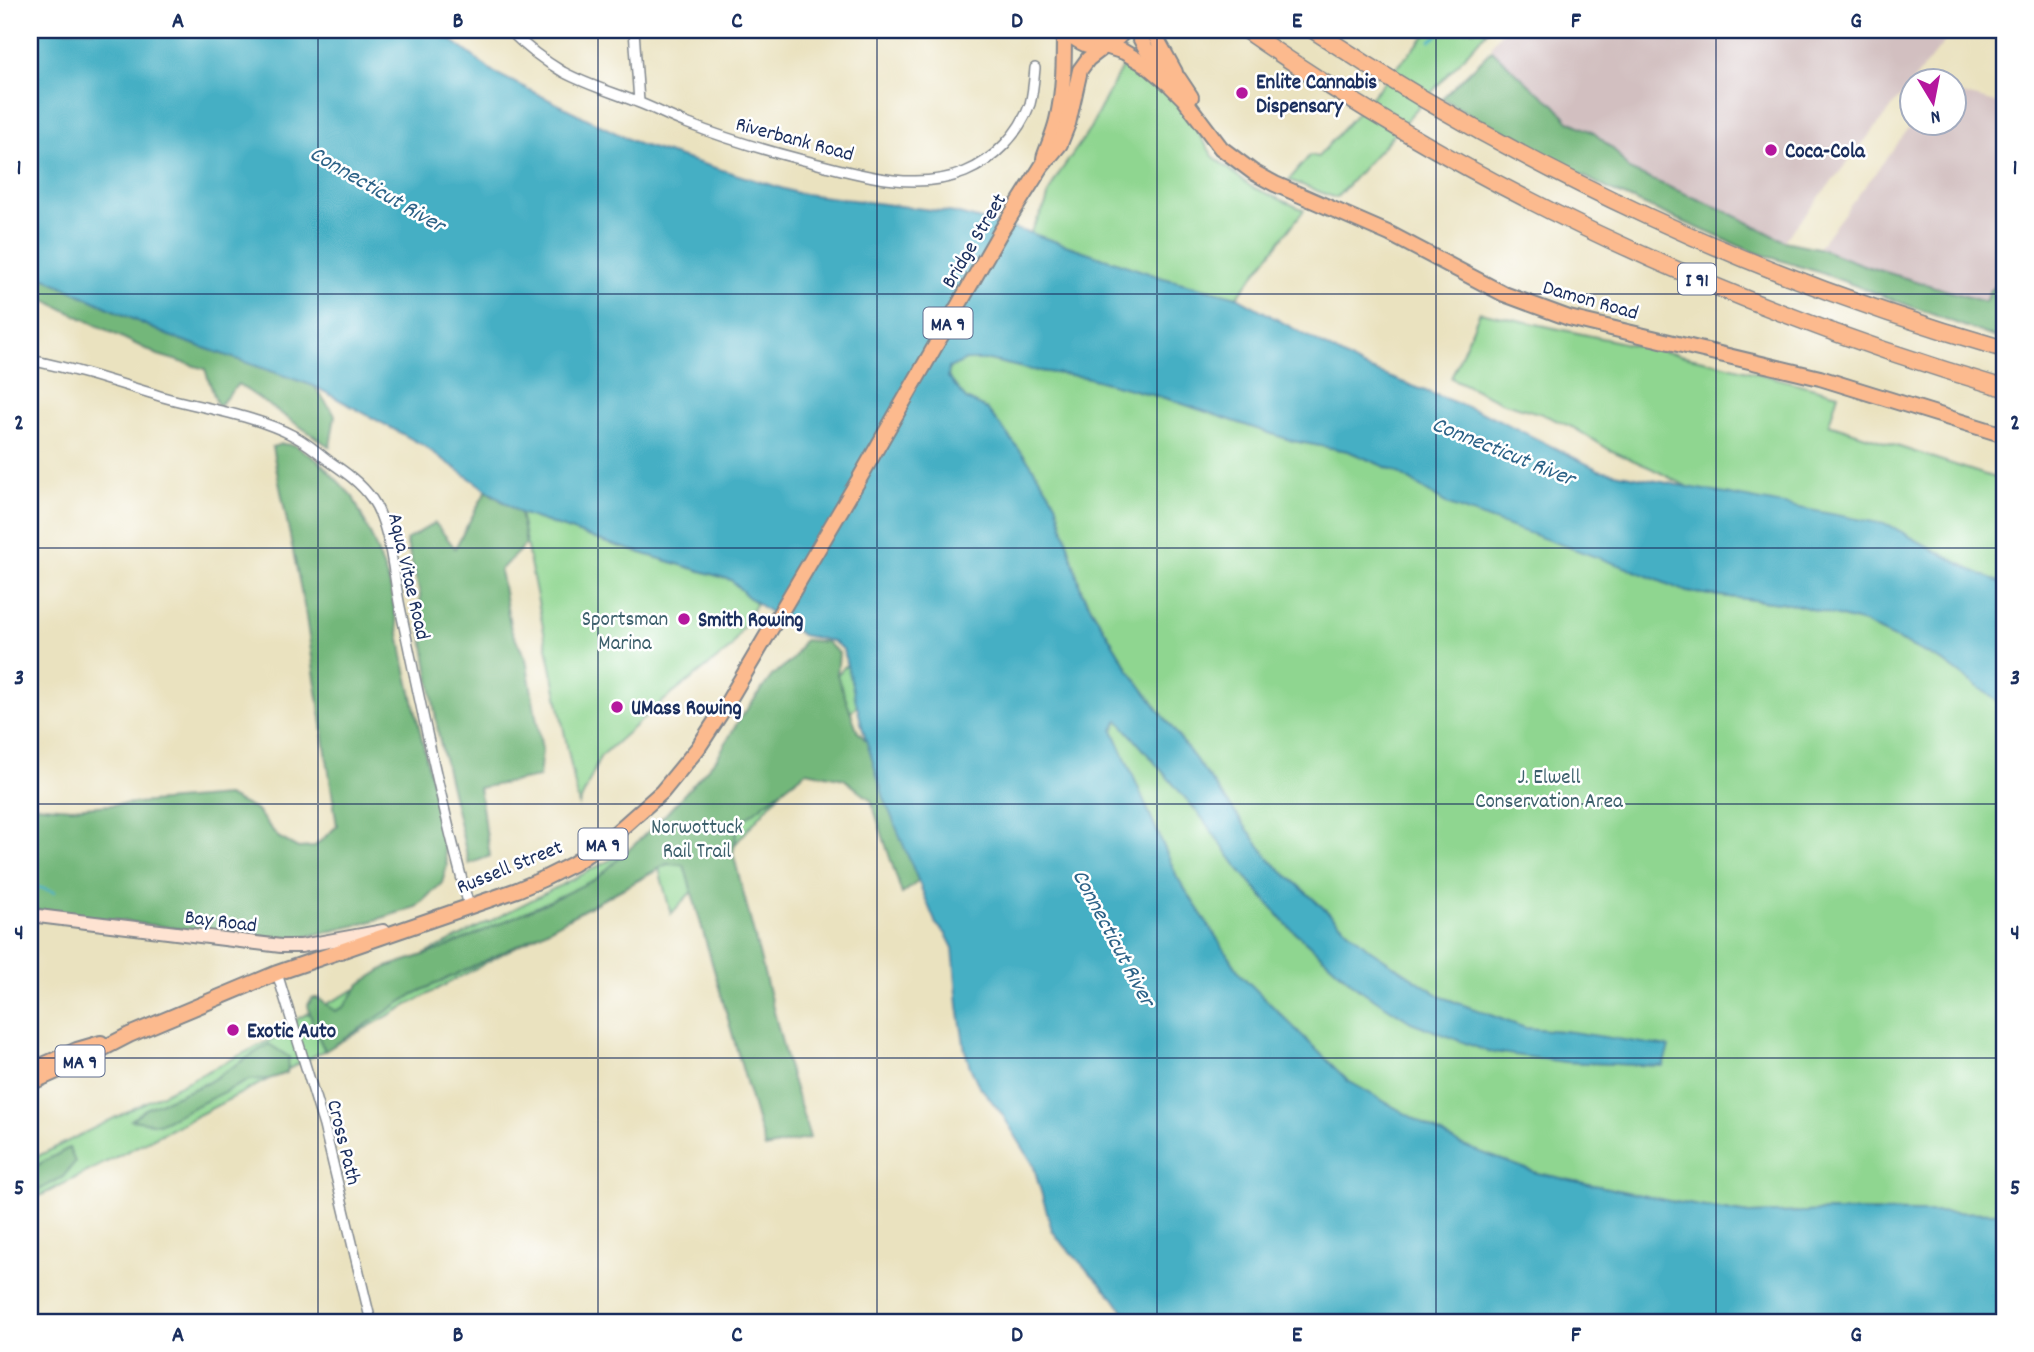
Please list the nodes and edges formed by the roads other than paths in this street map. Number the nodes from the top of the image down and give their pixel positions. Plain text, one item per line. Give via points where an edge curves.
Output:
1 (509, 30) edge
2 (634, 30) edge
3 (1064, 30) edge
4 (1125, 30) edge
5 (1136, 30) edge
6 (1152, 30) edge
7 (1245, 30) edge
8 (1313, 30) edge
9 (1105, 46) junction
10 (1035, 68) dead end
11 (1179, 79) junction
12 (639, 103) junction
13 (1203, 124) junction
14 (1042, 166) junction
15 (2004, 349) edge
16 (30, 360) edge
17 (2004, 388) edge
18 (2004, 435) edge
19 (858, 481) joint
20 (469, 906) junction
21 (30, 915) edge
22 (407, 926) junction
23 (277, 973) junction
24 (129, 1035) junction
25 (30, 1070) edge
26 (30, 1083) edge
27 (371, 1322) edge

1 - 12 street, Riverbank Road via 566,74
2 - 12 street
3 - 9 main road, Damon Road via 1087,45
3 - 14 main road, Bridge Street / MA 9 via 1059,109
4 - 9 main road, Bridge Street
5 - 11 main road, Damon Road via 1146,49
6 - 11 main road, Damon Road
7 - 17 highway, I 91 via 1406,132 1622,246 1836,334
8 - 15 highway, I 91 via 1431,104 1591,190 1845,298
9 - 13 main road, Damon Road via 1146,65 1184,99
9 - 14 main road, Bridge Street / MA 9 via 1080,70 1066,132
10 - 12 street, Riverbank Road via 1023,119 997,152 951,177 924,180 876,177 792,157 714,134
11 - 13 main road, Damon Road
13 - 18 main road, Damon Road via 1221,148 1253,172 1390,234 1504,294 1569,318 1820,378
14 - 19 main road, Bridge Street / MA 9
16 - 20 street, Aqua Vitae Road via 285,431 348,475 370,497 384,528
19 - 20 main road, Russell Street / MA 9 via 708,734 680,772 617,833 573,864
20 - 22 main road, Russell Street / MA 9
21 - 22 main road, Bay Road via 281,946
22 - 23 main road, Russell Street / MA 9
23 - 24 main road, Russell Street / MA 9
23 - 27 street, Cross Path via 324,1126
24 - 25 main road, Russell Street / MA 9
24 - 26 main road, Russell Street / MA 9

